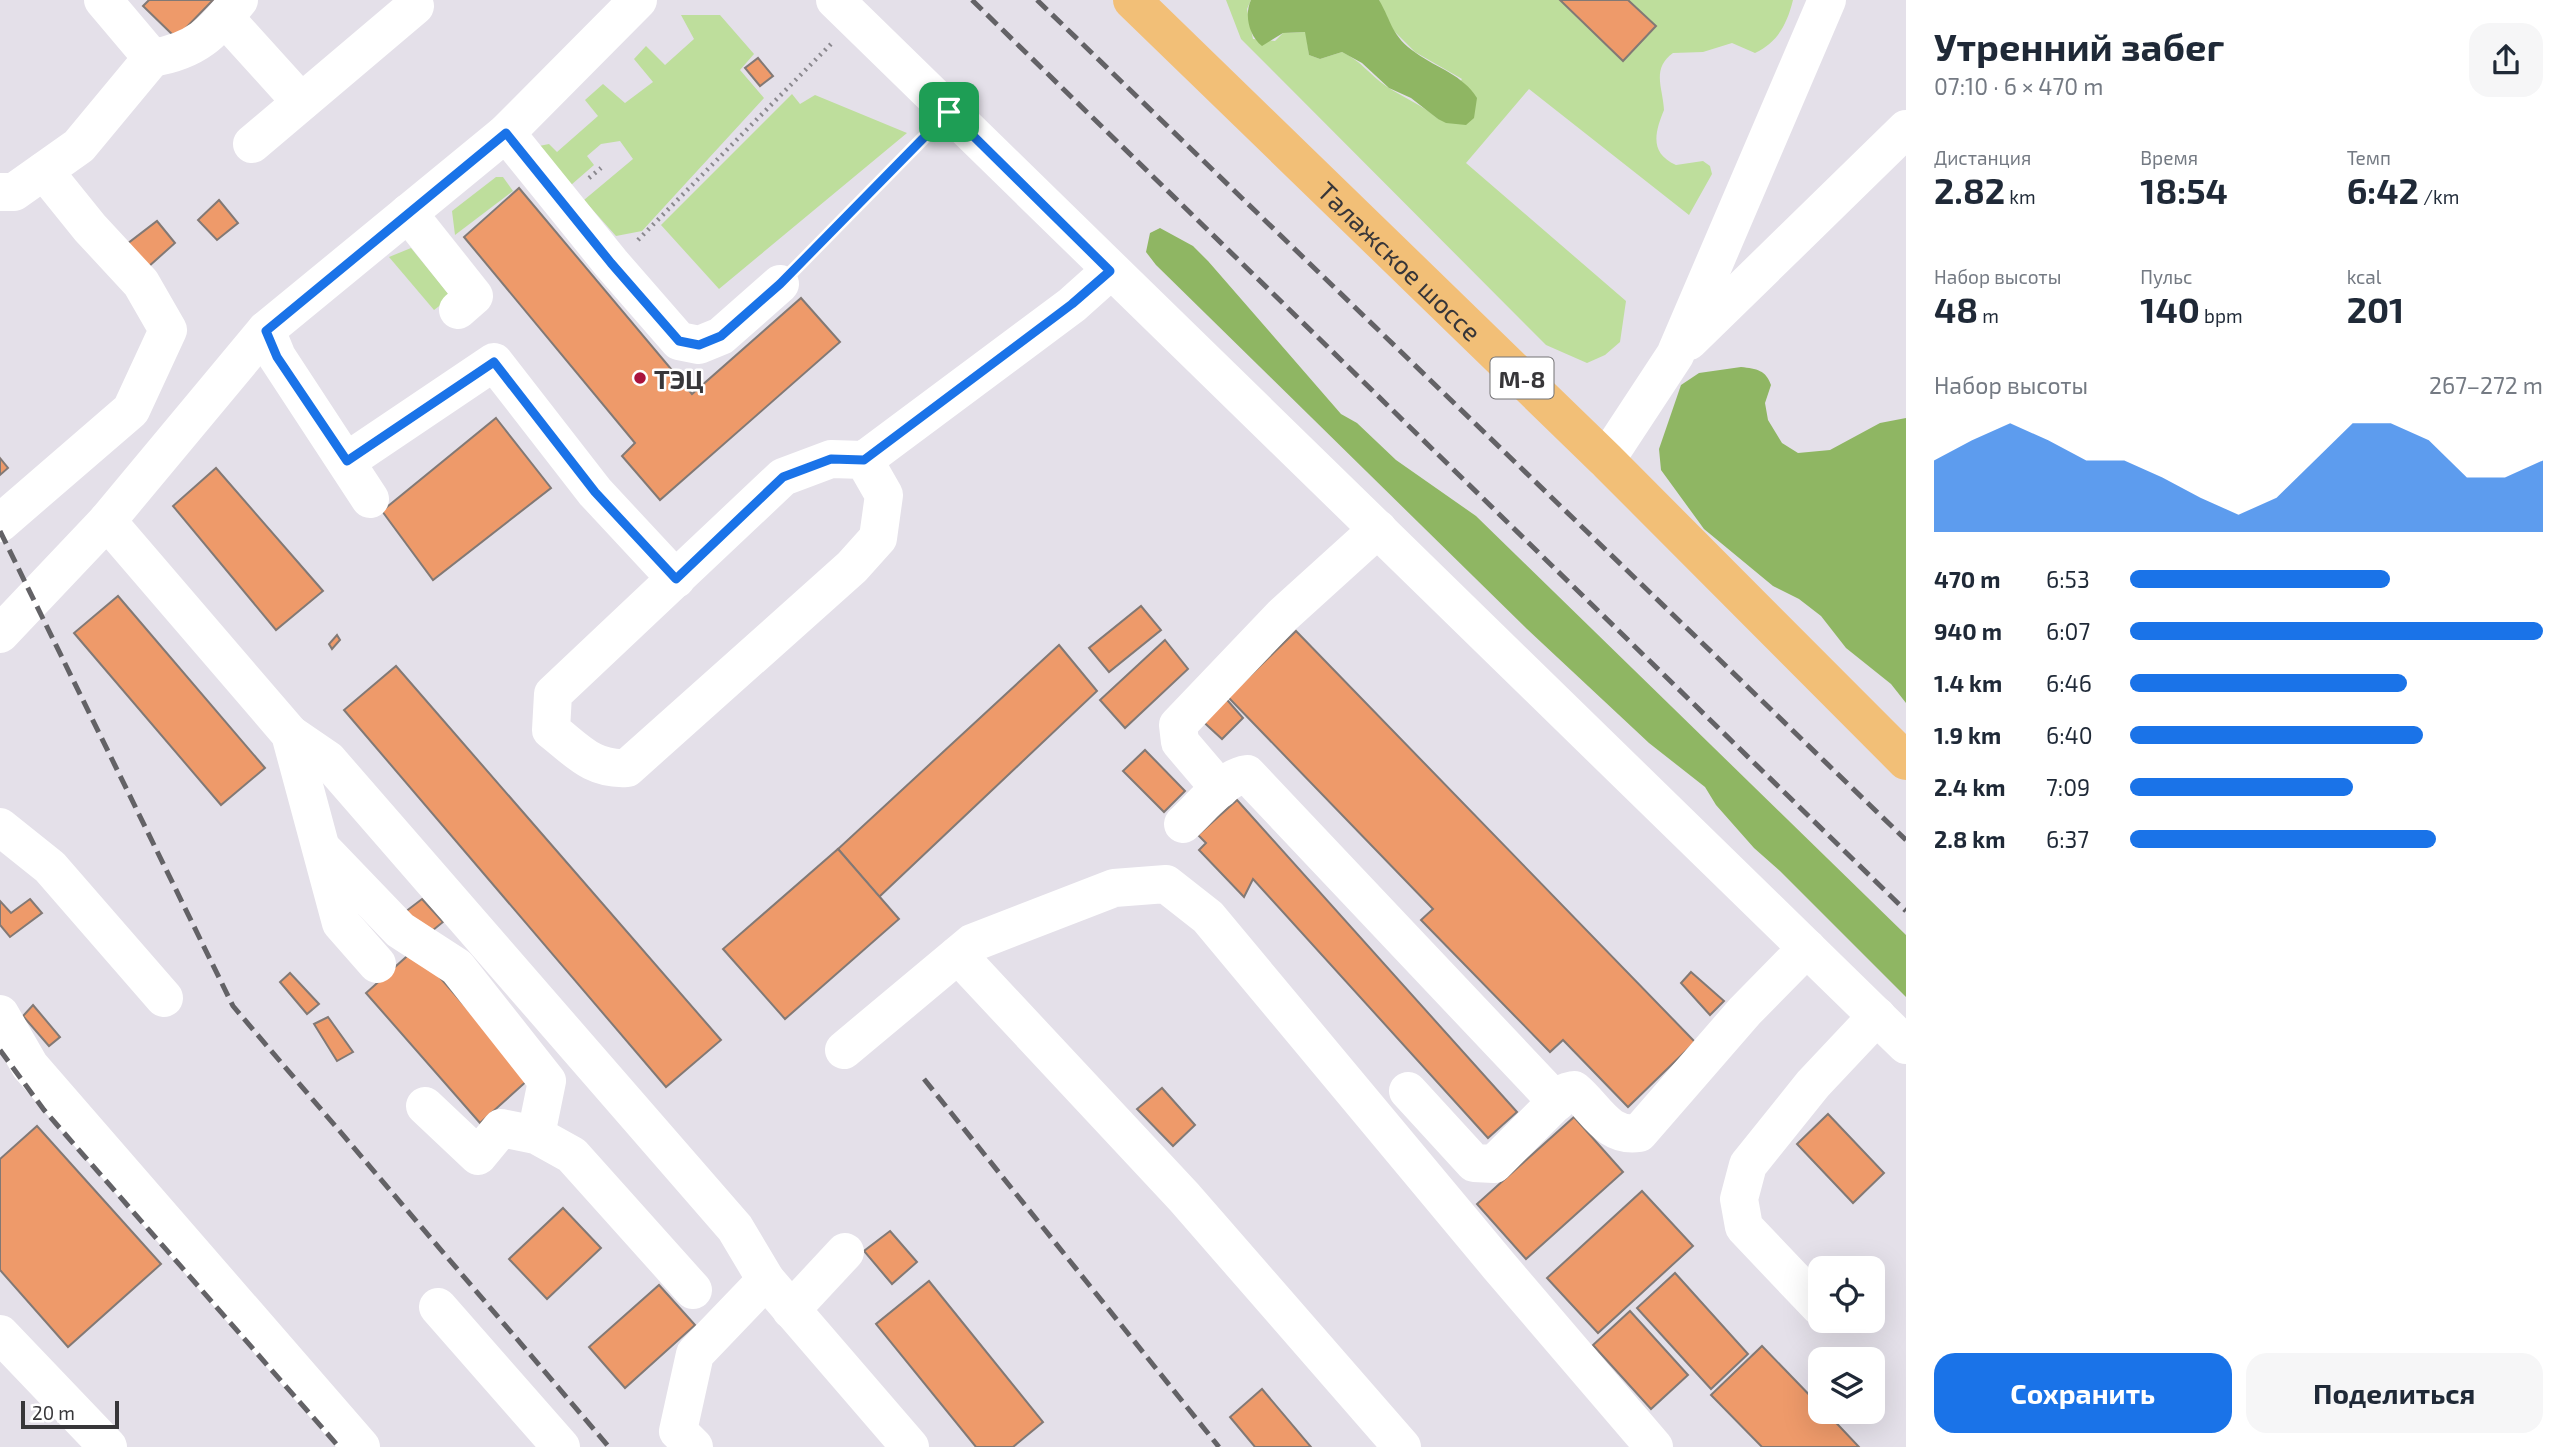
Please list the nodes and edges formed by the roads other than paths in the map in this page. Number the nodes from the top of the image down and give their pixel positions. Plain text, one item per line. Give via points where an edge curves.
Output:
1 (103, 0) edge
2 (638, 0) edge
3 (1133, 0) edge
4 (1827, 0) edge
5 (415, 6) dead end
6 (232, 9) edge
7 (845, 10) edge
8 (152, 58) junction
9 (301, 102) junction
10 (1906, 128) edge
11 (506, 133) junction
12 (252, 144) dead end
13 (44, 171) junction
14 (0, 192) edge
15 (408, 213) junction
16 (1110, 271) junction
17 (780, 284) road end
18 (458, 310) dead end
19 (266, 331) junction
20 (1675, 355) junction
21 (864, 460) junction
22 (1606, 460) junction
23 (347, 461) junction
24 (370, 499) dead end
25 (107, 521) junction
26 (0, 523) edge
27 (1378, 529) junction
28 (676, 579) junction
29 (0, 634) edge
30 (290, 734) junction
31 (1906, 761) edge
32 (1220, 789) junction
33 (1184, 824) dead end
34 (0, 827) edge
35 (321, 848) junction
36 (1807, 948) junction
37 (958, 955) junction
38 (377, 964) dead end
39 (164, 998) dead end
40 (0, 1014) edge
41 (1877, 1016) junction
42 (1906, 1045) edge
43 (844, 1050) dead end
44 (1408, 1091) dead end
45 (1557, 1102) junction
46 (425, 1106) dead end
47 (536, 1135) junction
48 (845, 1252) dead end
49 (766, 1280) junction
50 (693, 1290) dead end
51 (1808, 1294) edge
52 (438, 1307) dead end
53 (791, 1310) junction
54 (1, 1338) edge
55 (108, 1447) edge
56 (361, 1447) edge
57 (561, 1447) edge
58 (694, 1447) edge
59 (910, 1447) edge
60 (1402, 1447) edge
61 (1654, 1447) edge

1 - 8 street
2 - 11 street
3 - 22 main road, Талажское шоссе / М-8
4 - 20 street
5 - 9 street
6 - 8 street via 204,41
6 - 9 street
7 - 16 street
8 - 13 street via 79,146
9 - 12 street
10 - 20 street
11 - 15 street
11 - 17 street via 679,341 699,345 721,336
13 - 14 street via 14,192
13 - 26 street via 141,283 168,330 131,410
15 - 18 street via 474,296
15 - 19 street
16 - 21 street
16 - 27 street
19 - 23 street via 277,357
19 - 25 street
20 - 22 street
21 - 28 street via 831,459 783,477
21 - 28 street via 884,495 878,538 852,567 627,768 607,769 551,730 553,694
22 - 31 main road, Талажское шоссе / М-8
23 - 24 street
23 - 28 street via 494,362 595,492
25 - 29 street
25 - 30 street
27 - 32 street via 1282,616 1178,725 1180,742
27 - 36 street
30 - 35 street
30 - 49 street via 328,760 735,1228
32 - 33 street
32 - 45 street via 1239,775 1255,780
34 - 39 street via 50,867
35 - 38 street via 341,923
35 - 47 street via 400,930 457,967 547,1081
36 - 41 street
36 - 45 street via 1745,1011 1639,1133 1613,1131 1574,1090
37 - 43 street
37 - 60 street via 1184,1198
37 - 61 street via 972,943 1114,888 1166,884 1208,917
40 - 56 street via 30,1066
41 - 42 street
41 - 51 street via 1813,1084 1748,1165 1739,1199 1744,1227
44 - 45 street via 1474,1163 1487,1166
46 - 47 street via 478,1156 501,1128
47 - 50 street via 572,1156
48 - 53 street
49 - 53 street
49 - 58 street via 695,1354 678,1431
52 - 57 street
53 - 59 street
54 - 55 street

